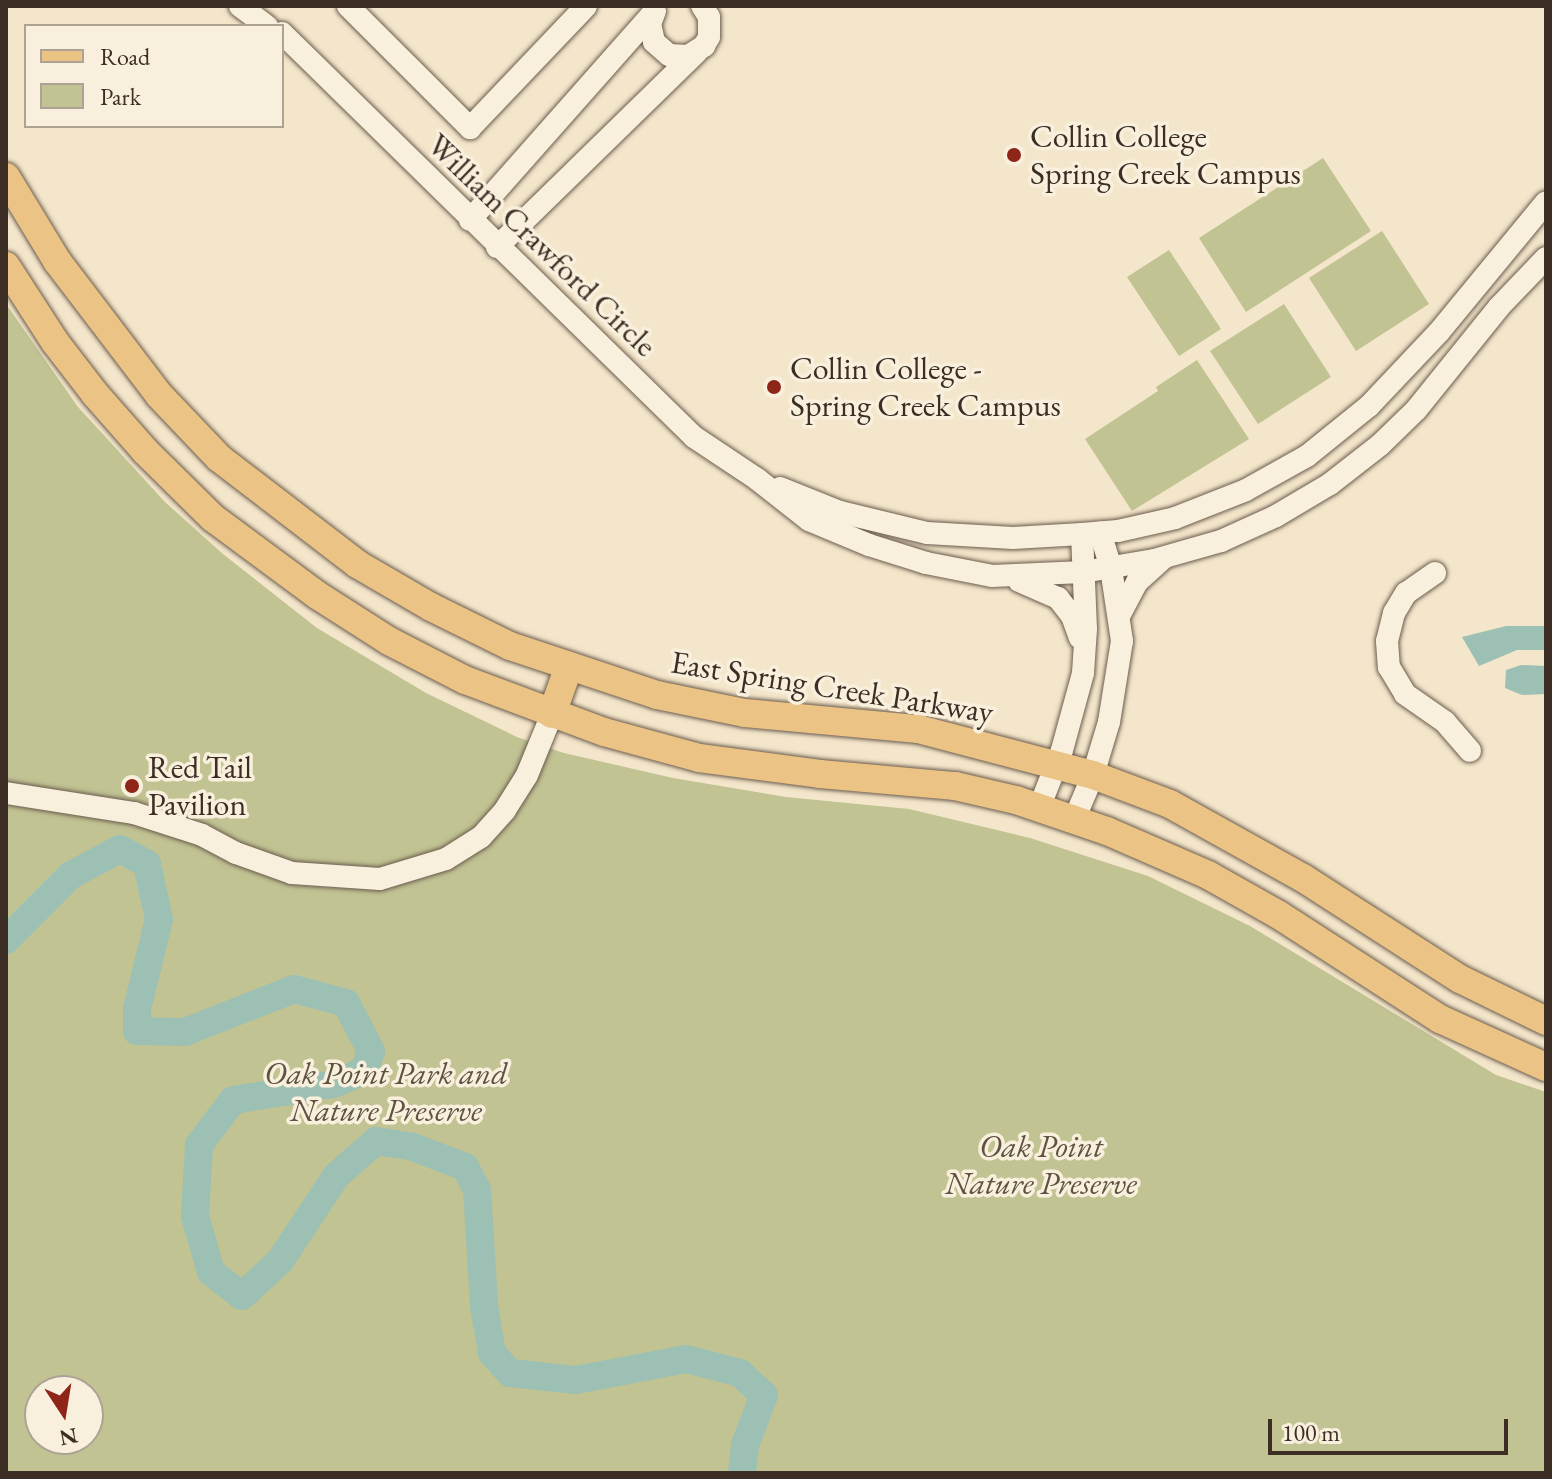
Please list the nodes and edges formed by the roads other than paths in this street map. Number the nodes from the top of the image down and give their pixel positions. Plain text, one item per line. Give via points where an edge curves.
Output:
1 (240, 6) edge
2 (260, 6) edge
3 (348, 6) edge
4 (586, 6) edge
5 (702, 6) edge
6 (656, 9) edge
7 (264, 24) edge
8 (274, 24) edge
9 (285, 38) edge
10 (697, 52) junction
11 (6, 177) edge
12 (1546, 202) edge
13 (470, 220) junction
14 (497, 247) junction
15 (1546, 258) edge
16 (6, 266) edge
17 (757, 479) junction
18 (1091, 533) junction
19 (1165, 557) junction
20 (1111, 568) junction
21 (1083, 572) junction
22 (1435, 573) dead end
23 (1004, 576) junction
24 (1119, 616) junction
25 (1084, 651) junction
26 (569, 666) junction
27 (552, 714) junction
28 (1470, 751) dead end
29 (1056, 763) junction
30 (1093, 775) junction
31 (6, 793) edge
32 (1039, 808) junction
33 (1074, 820) junction
34 (1546, 1021) edge
35 (1546, 1067) edge

1 - 7 lane
2 - 8 lane
3 - 4 lane via 470,128
5 - 10 lane via 711,27
6 - 10 lane via 651,33 660,50 678,57
6 - 13 lane
9 - 13 lane, William Crawford Circle
10 - 14 lane
11 - 26 main road, East Spring Creek Parkway via 57,261 159,395 219,458 369,571 510,646
12 - 18 lane, William Crawford Circle via 1439,332 1369,406 1307,456 1246,490 1175,518
13 - 14 lane, William Crawford Circle
14 - 17 lane, William Crawford Circle via 694,437
15 - 19 lane, William Crawford Circle via 1416,410 1352,467 1276,516 1221,541
16 - 27 main road via 95,394 213,518 271,564 389,641 465,680
17 - 18 lane, William Crawford Circle via 840,512 927,533 1013,538
17 - 23 lane, William Crawford Circle via 809,520 869,545 926,563
18 - 20 lane
18 - 21 lane
19 - 20 lane, William Crawford Circle
19 - 24 lane via 1137,582
20 - 21 lane, William Crawford Circle
20 - 24 lane
21 - 23 lane, William Crawford Circle
21 - 25 lane
22 - 28 lane via 1406,593 1394,613 1387,641 1389,667 1405,694 1451,728
23 - 25 lane via 1058,598 1072,616
24 - 30 lane via 1118,682
25 - 29 lane via 1074,710
26 - 27 main road
26 - 29 main road, East Spring Creek Parkway via 657,695 745,713 918,729
27 - 31 lane via 527,775 481,837 446,859 380,879 292,873 134,813
27 - 32 main road via 699,758 955,786
29 - 30 main road, East Spring Creek Parkway
29 - 32 lane
30 - 33 lane
30 - 34 main road, East Spring Creek Parkway via 1170,804 1303,878 1460,979
32 - 33 main road
33 - 35 main road via 1167,855 1279,915 1440,1019

